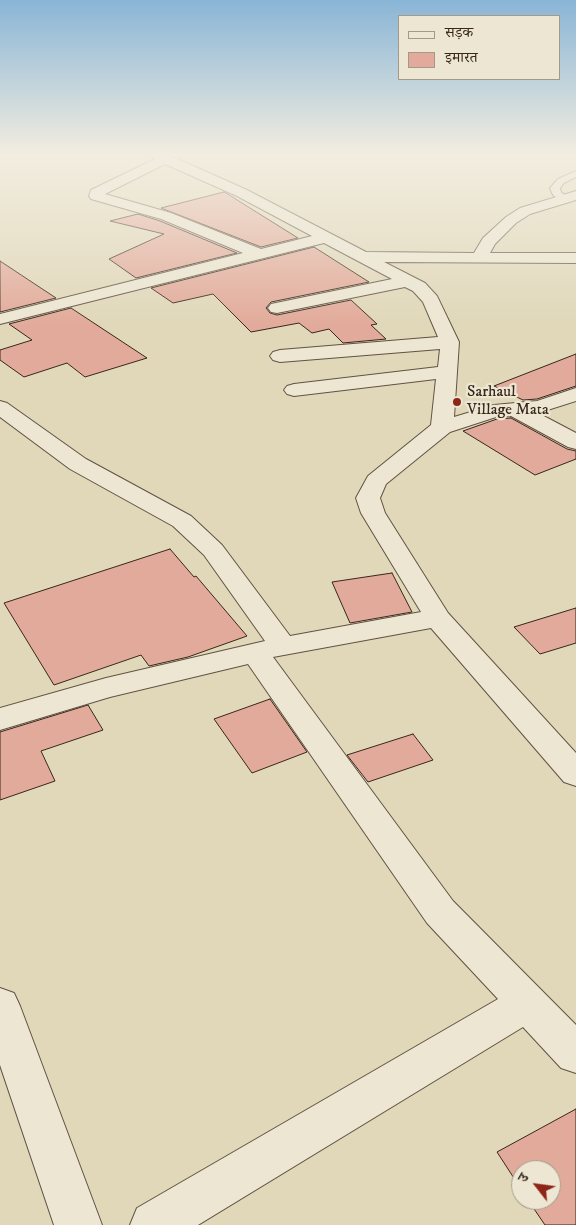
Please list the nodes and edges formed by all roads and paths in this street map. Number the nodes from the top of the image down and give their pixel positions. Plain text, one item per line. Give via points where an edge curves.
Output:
1 (149, 211) edge
2 (275, 211) edge
3 (525, 211) edge
4 (324, 238) junction
5 (259, 254) junction
6 (480, 256) junction
7 (362, 257) junction
8 (576, 258) edge
9 (408, 282) junction
10 (277, 308) dead end
11 (2, 317) edge
12 (450, 342) junction
13 (280, 356) dead end
14 (446, 372) junction
15 (294, 390) dead end
16 (576, 394) edge
17 (0, 407) edge
18 (516, 410) junction
19 (442, 427) junction
20 (576, 442) edge
21 (438, 618) junction
22 (269, 650) junction
23 (0, 719) edge
24 (576, 774) edge
25 (527, 1003) junction
26 (0, 1006) edge
27 (576, 1054) edge
28 (78, 1225) edge
29 (154, 1225) edge

1 - 5 street
2 - 4 street
3 - 6 street via 489,241
4 - 5 street
4 - 7 street
5 - 11 street
6 - 7 street
6 - 8 street
7 - 9 street
9 - 10 street
9 - 12 street via 419,287 431,300
12 - 13 street
12 - 14 street
14 - 15 street
14 - 19 street
16 - 18 street via 540,408
17 - 22 street via 78,464 182,521 213,550
18 - 19 street via 494,411
18 - 20 street
19 - 21 street via 376,481 368,498 373,514
21 - 22 street
21 - 24 street
22 - 23 street via 106,688
22 - 25 street via 440,912
25 - 27 street
25 - 29 street
26 - 28 street

